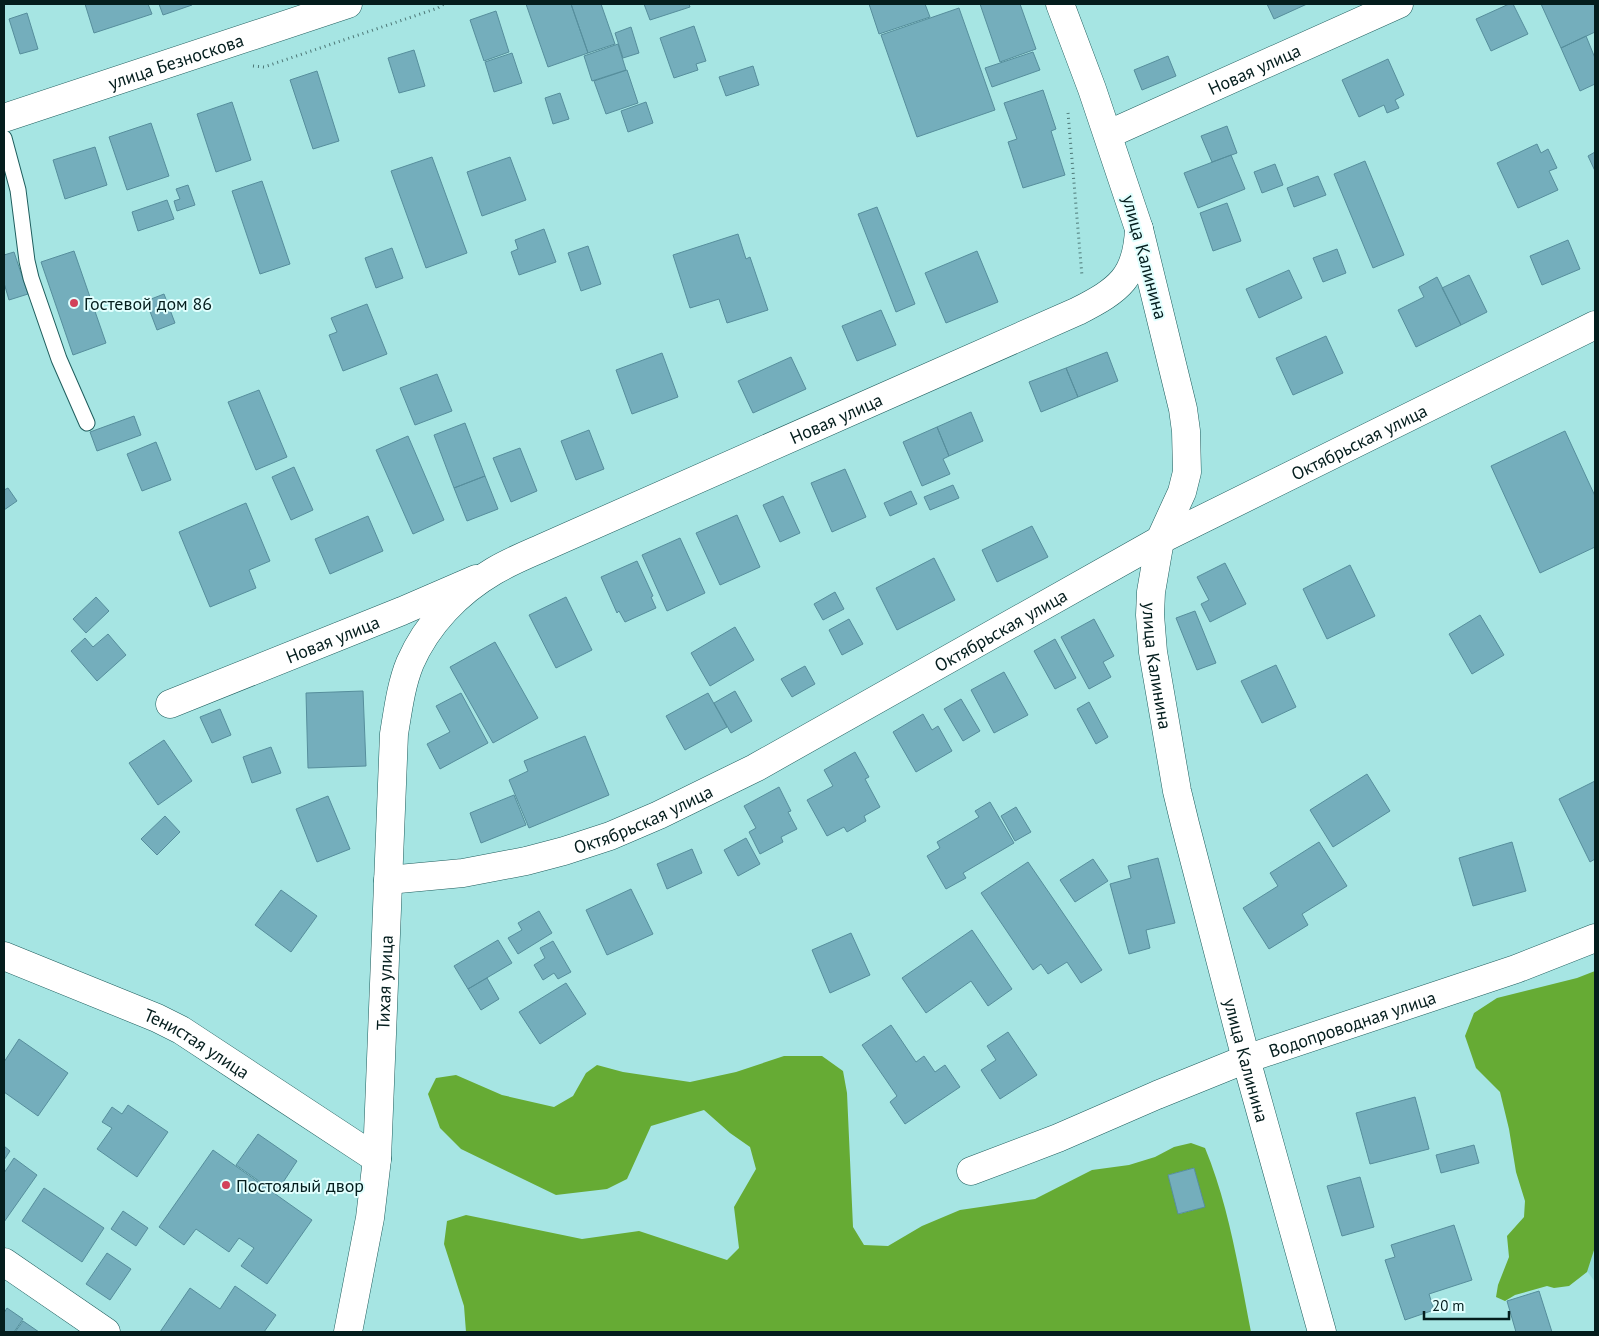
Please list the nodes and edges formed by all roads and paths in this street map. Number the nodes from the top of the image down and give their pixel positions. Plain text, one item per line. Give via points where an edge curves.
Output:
1 (348, 4) edge
2 (1060, 4) edge
3 (1399, 4) edge
4 (1067, 105) dead end
5 (4, 118) edge
6 (1109, 134) junction
7 (4, 138) edge
8 (1140, 229) junction
9 (1081, 282) dead end
10 (1595, 325) edge
11 (88, 423) dead end
12 (1160, 540) junction
13 (494, 572) junction
14 (425, 635) joint
15 (170, 704) dead end
16 (388, 880) junction
17 (1595, 938) edge
18 (4, 956) edge
19 (1246, 1059) junction
20 (377, 1159) junction
21 (972, 1171) dead end
22 (4, 1262) edge
23 (106, 1332) edge
24 (348, 1332) edge
25 (1322, 1332) edge

1 - 5 street, улица Безноскова
2 - 6 street, улица Калинина
3 - 6 street, Новая улица
4 - 9 path
6 - 8 street, улица Калинина
7 - 11 lane via 18,190 31,278 59,359
8 - 12 street, улица Калинина via 1186,430 1187,472 1182,492
8 - 13 street, Новая улица via 1134,265 1122,282 1091,304
10 - 12 street, Октябрьская улица
12 - 16 street, Октябрьская улица via 755,768 659,815 592,842 526,861 463,873
12 - 19 street, улица Калинина via 1150,592 1155,662 1177,791
13 - 14 street, Новая улица via 460,596
13 - 15 street, Новая улица
14 - 16 street, Тихая улица via 410,664 394,734
16 - 20 street, Тихая улица
17 - 19 street, Водопроводная улица via 1516,969
18 - 20 street, Тенистая улица via 182,1030
19 - 21 street, Водопроводная улица
19 - 25 street, улица Калинина
20 - 24 street, Тихая улица via 370,1218
22 - 23 street

